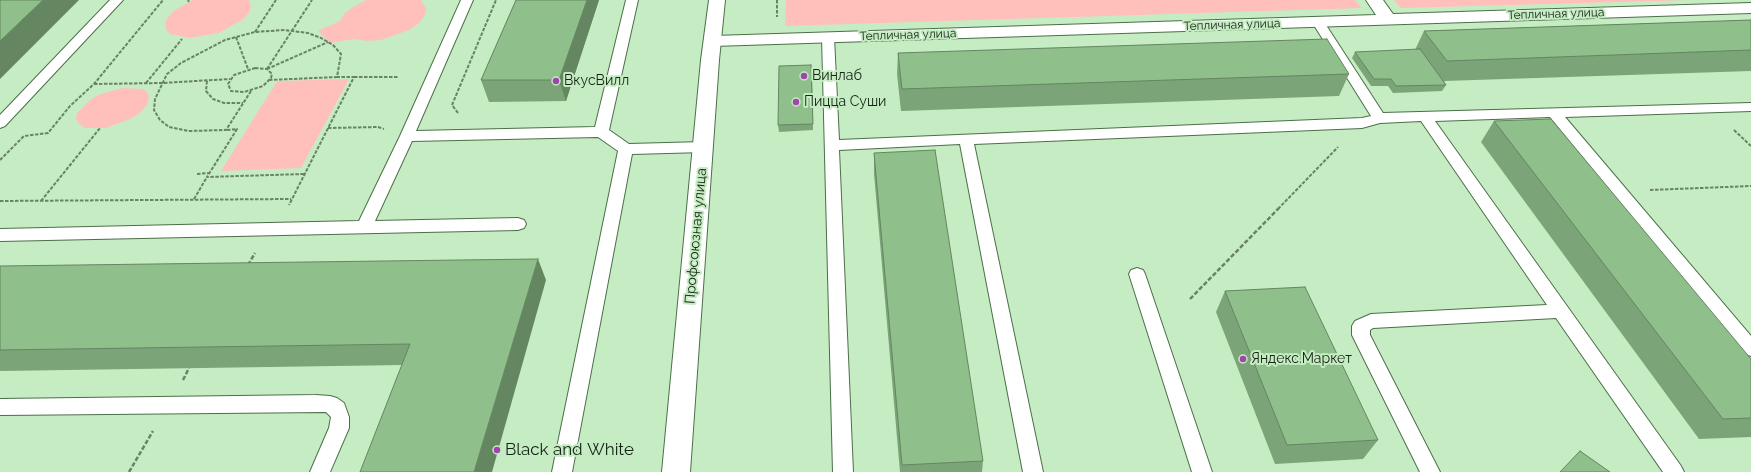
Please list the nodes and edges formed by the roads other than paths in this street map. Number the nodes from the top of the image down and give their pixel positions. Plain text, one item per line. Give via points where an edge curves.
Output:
1 (117, 0) edge
2 (467, 0) edge
3 (632, 0) edge
4 (717, 0) edge
5 (1374, 0) edge
6 (1751, 8) edge
7 (1389, 20) junction
8 (1318, 22) junction
9 (828, 37) junction
10 (713, 41) junction
11 (1751, 107) edge
12 (1554, 113) junction
13 (1425, 117) junction
14 (1379, 118) junction
15 (0, 123) edge
16 (601, 132) junction
17 (407, 136) junction
18 (966, 139) junction
19 (832, 145) junction
20 (704, 147) junction
21 (626, 148) junction
22 (518, 224) dead end
23 (364, 227) junction
24 (0, 235) edge
25 (1137, 274) dead end
26 (1560, 311) junction
27 (1751, 349) edge
28 (0, 407) edge
29 (320, 472) edge
30 (562, 472) edge
31 (676, 472) edge
32 (843, 472) edge
33 (1033, 472) edge
34 (1202, 472) edge
35 (1430, 472) edge
36 (1674, 472) edge

1 - 15 lane
2 - 17 lane
3 - 16 lane
4 - 10 street, Профсоюзная улица
5 - 7 street
6 - 7 street, Тепличная улица
7 - 8 street, Тепличная улица
8 - 9 street, Тепличная улица
8 - 14 lane
9 - 10 street, Тепличная улица
9 - 19 lane
10 - 20 street, Профсоюзная улица
11 - 12 lane
12 - 13 lane
12 - 27 lane
13 - 14 lane
13 - 26 lane
14 - 18 lane via 1362,122
16 - 17 lane
16 - 21 lane
17 - 23 lane
18 - 19 lane
18 - 33 lane
19 - 32 lane
20 - 21 lane
20 - 31 street, Профсоюзная улица
21 - 30 lane
22 - 23 lane
23 - 24 lane
25 - 34 lane
26 - 35 lane via 1371,321 1360,326 1361,335
26 - 36 lane
28 - 29 lane via 330,404 337,409 340,417 339,428

